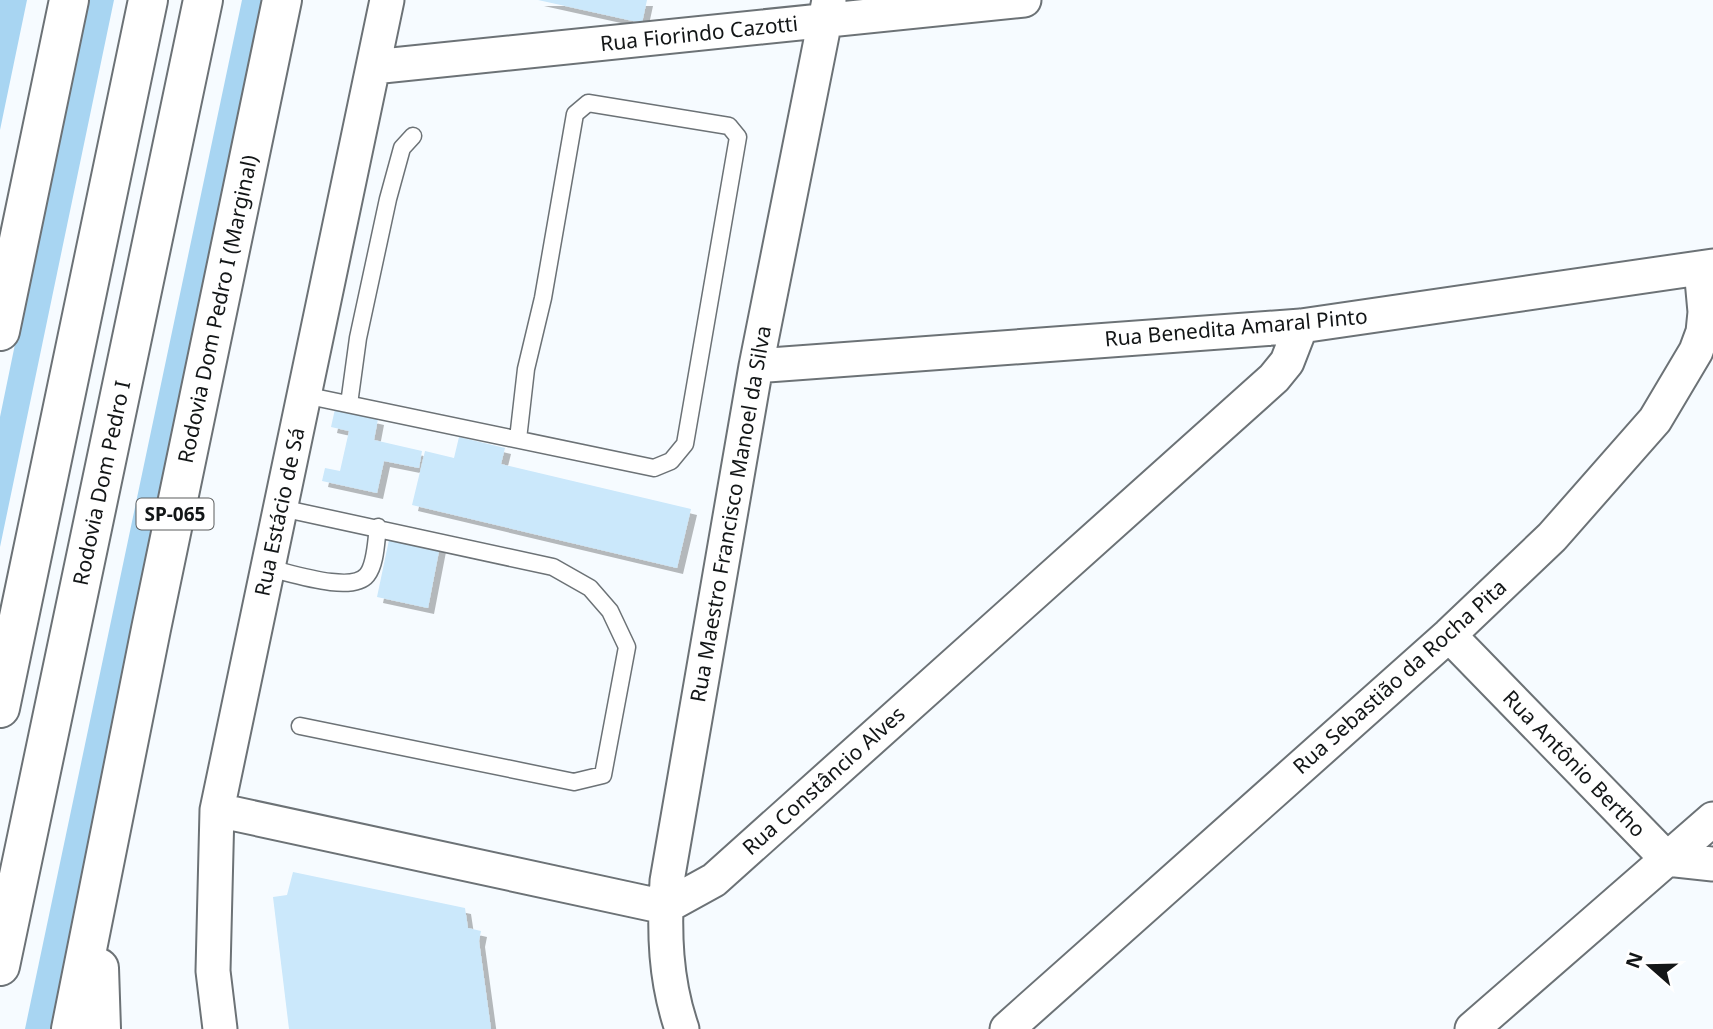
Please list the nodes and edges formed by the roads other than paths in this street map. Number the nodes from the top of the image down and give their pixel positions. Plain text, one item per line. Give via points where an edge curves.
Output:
1 (69, 0) edge
2 (149, 0) edge
3 (203, 0) edge
4 (282, 0) edge
5 (387, 0) edge
6 (1024, 0) edge
7 (827, 10) edge
8 (373, 67) junction
9 (413, 136) dead end
10 (1707, 267) edge
11 (1301, 326) junction
12 (0, 331) edge
13 (756, 366) junction
14 (304, 395) junction
15 (349, 404) junction
16 (518, 439) junction
17 (281, 508) junction
18 (378, 527) junction
19 (268, 568) junction
20 (1449, 635) junction
21 (0, 708) edge
22 (300, 726) dead end
23 (217, 810) junction
24 (1713, 819) edge
25 (1667, 859) junction
26 (1713, 864) edge
27 (665, 907) junction
28 (0, 966) edge
29 (79, 1029) edge
30 (220, 1029) edge
31 (682, 1029) edge
32 (1007, 1029) edge
33 (1472, 1029) edge

1 - 12 highway
2 - 21 highway
3 - 28 highway, Rodovia Dom Pedro I
4 - 29 highway, Rodovia Dom Pedro I (Marginal) / SP-065 via 150,629 107,864 99,949
5 - 8 street, Rua Estácio de Sá
6 - 7 street, Rua Fiorindo Cazotti
7 - 8 street, Rua Fiorindo Cazotti
7 - 13 street, Rua Maestro Francisco Manoel da Silva
8 - 14 street, Rua Estácio de Sá
9 - 15 lane via 402,148 388,199
10 - 11 street, Rua Benedita Amaral Pinto
10 - 20 street, Rua Sebastião da Rocha Pita via 1703,331 1656,420 1552,537
11 - 13 street, Rua Benedita Amaral Pinto
11 - 27 street, Rua Constâncio Alves via 1287,362 1275,378 713,880
13 - 27 street, Rua Maestro Francisco Manoel da Silva
14 - 15 lane
14 - 17 street, Rua Estácio de Sá
15 - 16 lane
16 - 16 lane via 654,468 671,461 685,444 738,137 729,126 588,103 575,114 526,369
17 - 18 lane
17 - 19 street, Rua Estácio de Sá
18 - 19 lane via 370,570 351,585
18 - 22 lane via 552,567 590,588 604,603 627,647 603,775 574,782
19 - 23 street, Rua Estácio de Sá
20 - 25 street, Rua Antônio Bertho
20 - 32 street, Rua Sebastião da Rocha Pita
23 - 27 street
23 - 30 street, Rua Estácio de Sá via 213,971
24 - 25 street
25 - 26 street
25 - 33 street
27 - 31 street, Rua Maestro Francisco Manoel da Silva via 664,947

